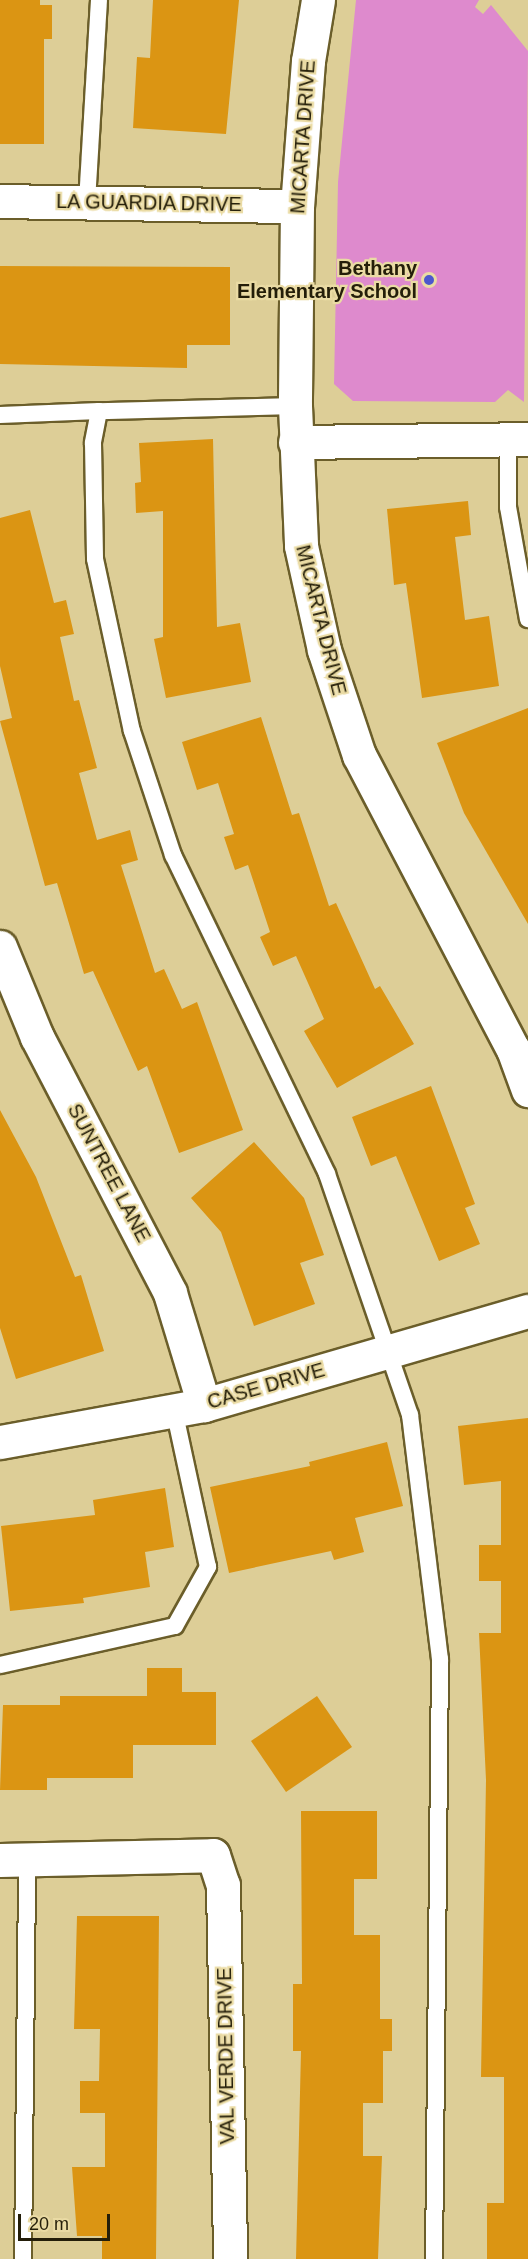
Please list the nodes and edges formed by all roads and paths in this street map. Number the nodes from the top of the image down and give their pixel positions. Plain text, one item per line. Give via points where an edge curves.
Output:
1 (99, 0) edge
2 (318, 0) edge
3 (0, 201) edge
4 (87, 202) junction
5 (297, 206) junction
6 (295, 406) junction
7 (99, 411) junction
8 (0, 415) edge
9 (518, 439) edge
10 (295, 442) junction
11 (528, 619) edge
12 (0, 947) edge
13 (528, 1090) edge
14 (528, 1311) edge
15 (386, 1352) junction
16 (189, 1407) junction
17 (1, 1439) edge
18 (0, 1665) edge
19 (14, 1860) edge
20 (23, 2259) edge
21 (230, 2259) edge
22 (434, 2259) edge

1 - 4 lane
2 - 5 street, MICARTA DRIVE via 308,61
3 - 4 street, LA GUARDIA DRIVE
4 - 5 street, LA GUARDIA DRIVE
5 - 6 street, MICARTA DRIVE
6 - 7 lane
6 - 10 street, MICARTA DRIVE
7 - 8 lane
7 - 15 lane via 93,443 95,559 132,731 173,855 327,1174
9 - 10 street
9 - 11 lane via 508,507
10 - 13 street, MICARTA DRIVE via 301,546 324,650 358,755 513,1049
12 - 16 street, SUNTREE LANE via 37,1038 170,1293
14 - 15 street, CASE DRIVE
15 - 16 street, CASE DRIVE
15 - 22 lane via 410,1415 440,1659
16 - 17 street, CASE DRIVE
16 - 18 lane via 208,1567 175,1626
19 - 20 lane
19 - 21 street, VAL VERDE DRIVE via 213,1855 224,1885

